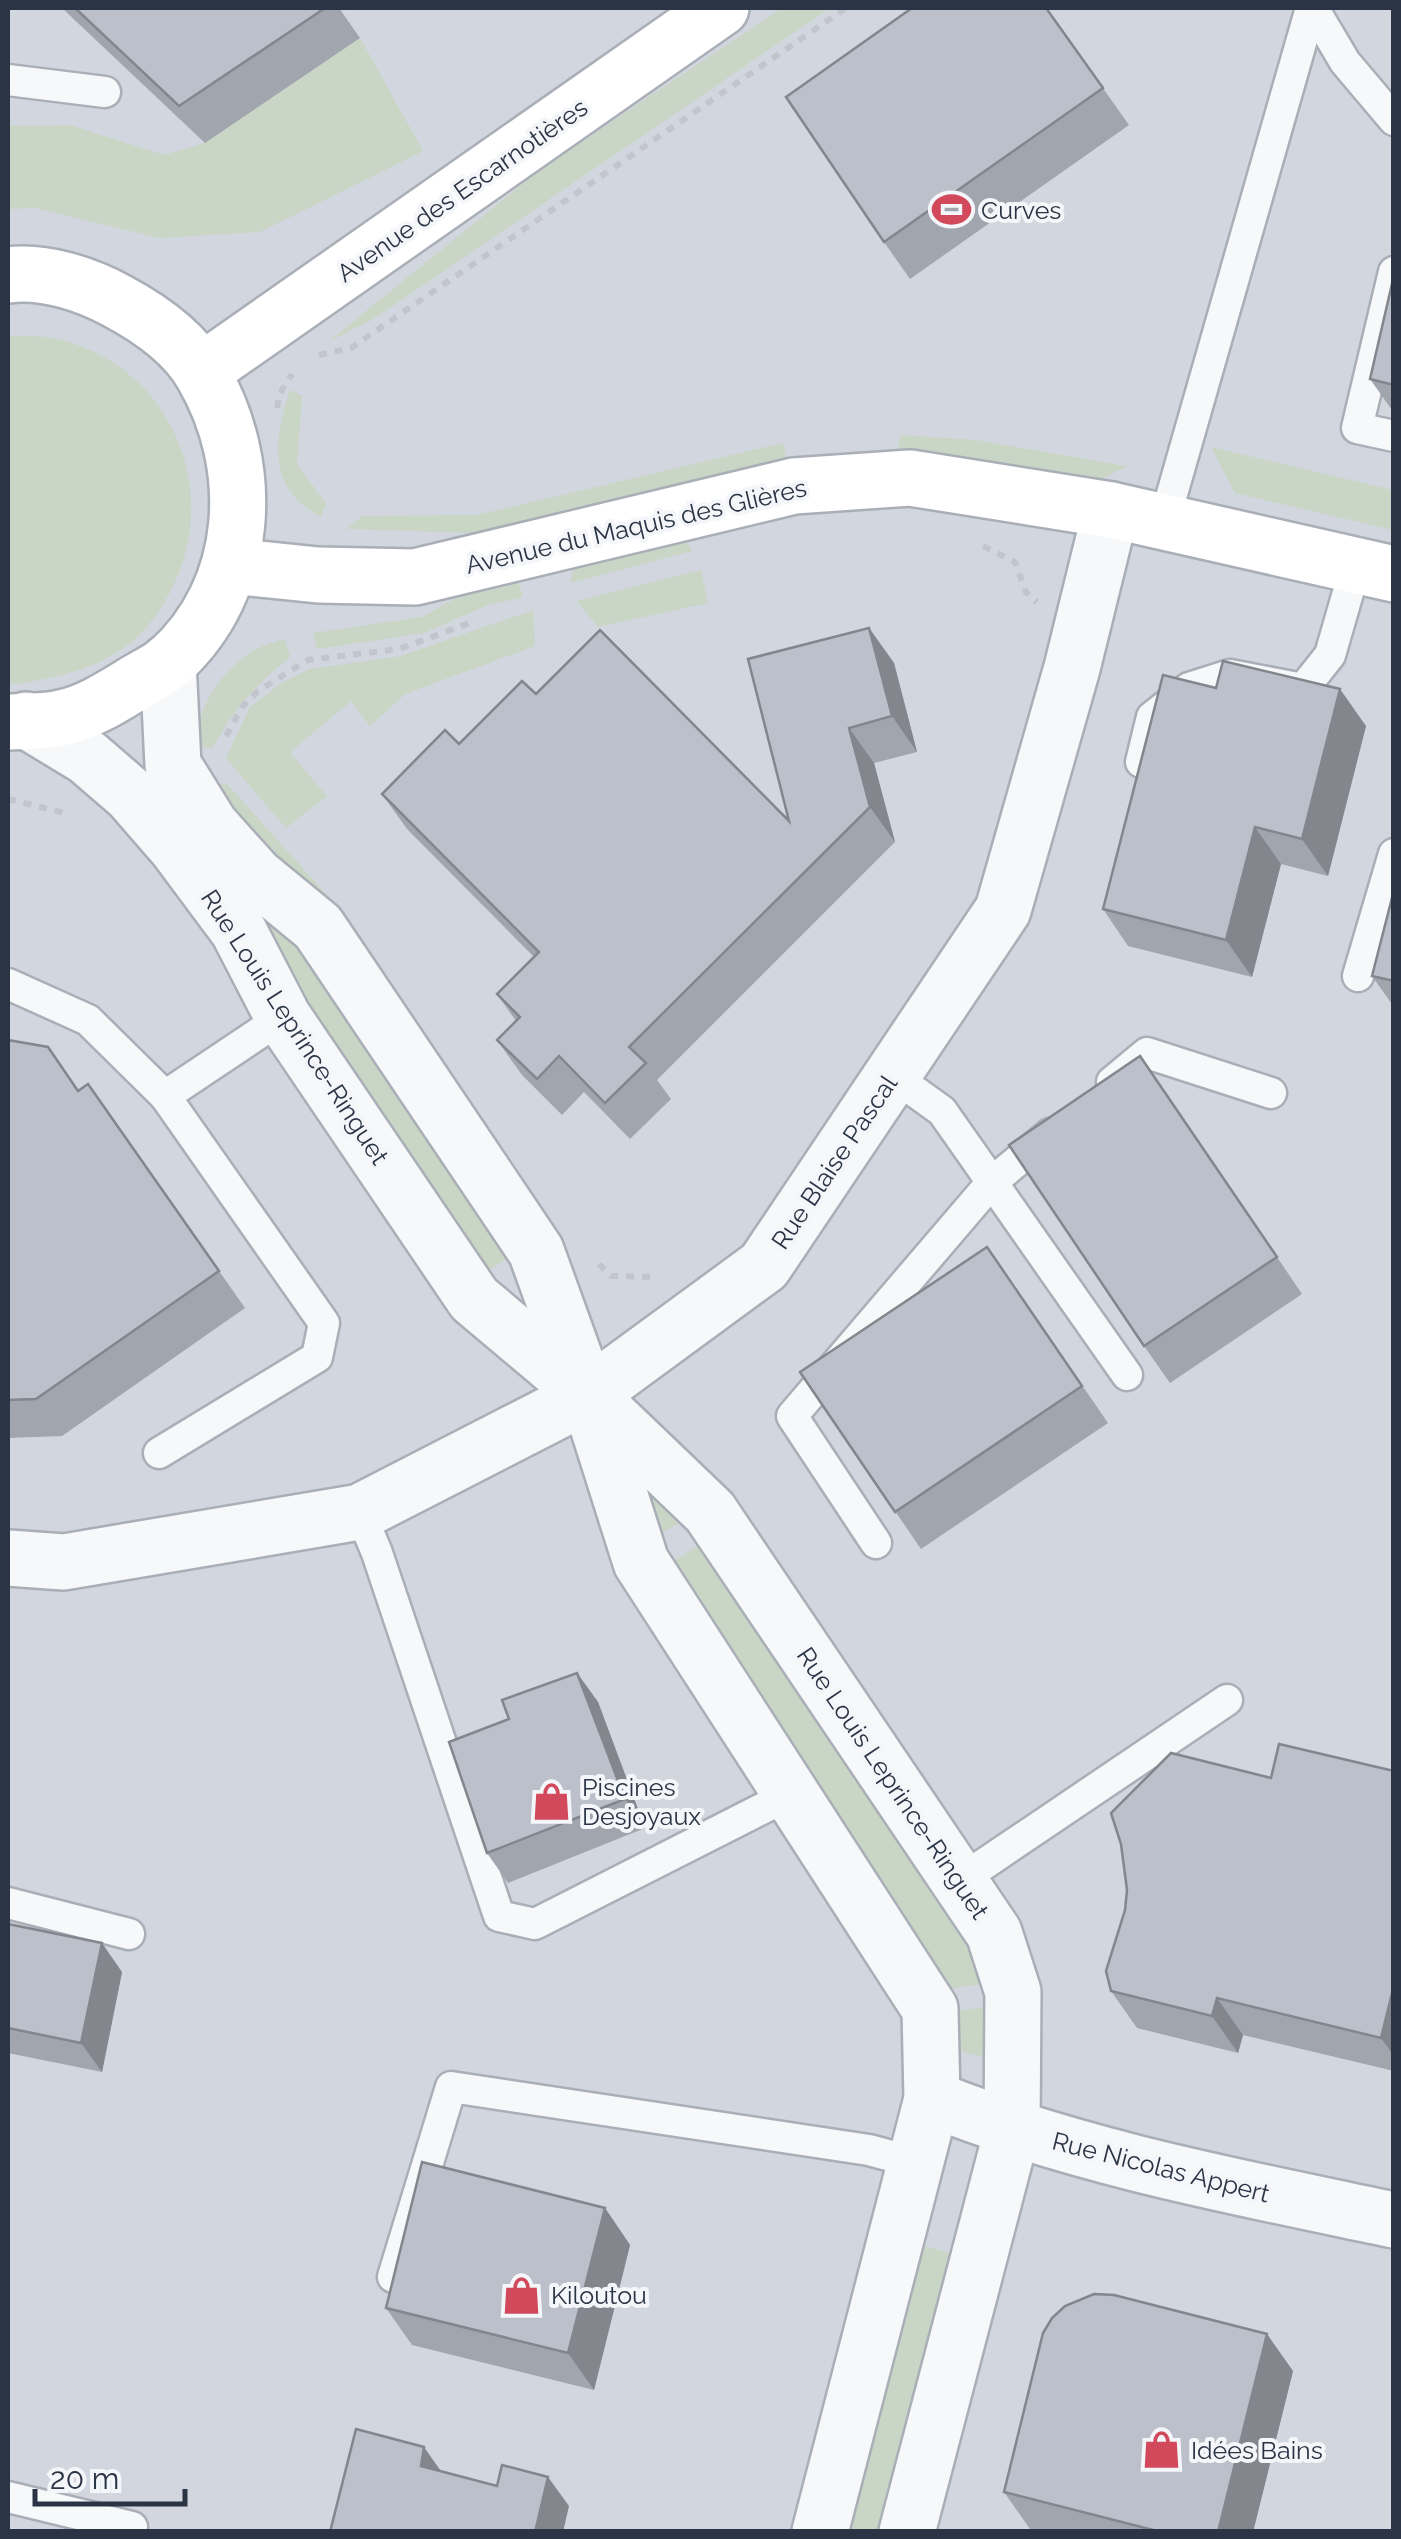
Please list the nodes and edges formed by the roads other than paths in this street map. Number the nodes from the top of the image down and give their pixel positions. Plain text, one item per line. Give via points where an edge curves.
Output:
1 (721, 8) edge
2 (1312, 8) edge
3 (8, 80) edge
4 (105, 92) dead end
5 (1394, 120) edge
6 (1394, 272) edge
7 (8, 276) edge
8 (202, 371) junction
9 (1394, 436) edge
10 (1111, 510) junction
11 (1164, 522) junction
12 (230, 566) junction
13 (1375, 569) edge
14 (168, 662) junction
15 (17, 721) edge
16 (1135, 787) edge
17 (1394, 854) edge
18 (1358, 976) dead end
19 (8, 984) edge
20 (283, 1017) junction
21 (892, 1075) junction
22 (1272, 1094) dead end
23 (165, 1096) junction
24 (992, 1182) junction
25 (1127, 1375) dead end
26 (588, 1394) junction
27 (159, 1453) dead end
28 (360, 1512) junction
29 (876, 1543) dead end
30 (8, 1558) edge
31 (1227, 1700) dead end
32 (791, 1794) junction
33 (959, 1881) junction
34 (8, 1903) edge
35 (129, 1934) dead end
36 (932, 2100) junction
37 (1012, 2130) junction
38 (917, 2163) junction
39 (1394, 2220) edge
40 (393, 2276) edge
41 (8, 2496) edge
42 (131, 2532) edge
43 (820, 2532) edge
44 (907, 2532) edge

1 - 8 main road, Avenue des Escarnotières
2 - 5 lane via 1345,62
2 - 11 lane
3 - 4 lane
6 - 9 lane via 1356,428
7 - 8 main road via 90,286 152,320
8 - 12 main road via 230,432 240,500
10 - 11 main road, Avenue du Maquis des Glières
10 - 12 main road, Avenue du Maquis des Glières via 910,478 794,486 415,577
10 - 21 street, Rue Blaise Pascal via 1003,910
11 - 13 main road, Avenue du Maquis des Glières
12 - 14 main road via 206,618
13 - 16 lane via 1304,688 1230,674 1190,688 1152,717
14 - 15 main road via 102,703 61,718
14 - 26 street, Rue Louis Leprince-Ringuet via 173,765 211,826 256,876 318,927 536,1251
15 - 20 street, Rue Louis Leprince-Ringuet via 87,757 130,794 238,930
17 - 18 lane
19 - 23 lane via 88,1020
20 - 23 lane
20 - 26 street, Rue Louis Leprince-Ringuet via 474,1299
21 - 24 lane via 942,1111
21 - 26 street, Rue Blaise Pascal via 764,1266
22 - 24 lane via 1147,1053
23 - 27 lane via 324,1322 317,1357
24 - 25 lane
24 - 29 lane via 792,1416
26 - 28 street, Rue Blaise Pascal
26 - 32 street, Rue Louis Leprince-Ringuet via 641,1562
26 - 33 street, Rue Louis Leprince-Ringuet via 710,1512
28 - 30 street, Rue Blaise Pascal via 64,1562
28 - 32 lane via 499,1916 535,1924
31 - 33 lane
32 - 36 street, Rue Louis Leprince-Ringuet via 930,2008
33 - 37 street, Rue Louis Leprince-Ringuet via 994,1933 1013,1992
34 - 35 lane
36 - 37 street, Rue Nicolas Appert
36 - 38 street, Rue Louis Leprince-Ringuet
37 - 39 street, Rue Nicolas Appert via 1166,2172
37 - 44 street, Rue Louis Leprince-Ringuet
38 - 40 lane via 870,2150 451,2087
38 - 43 street, Rue Louis Leprince-Ringuet
41 - 42 lane via 132,2527

